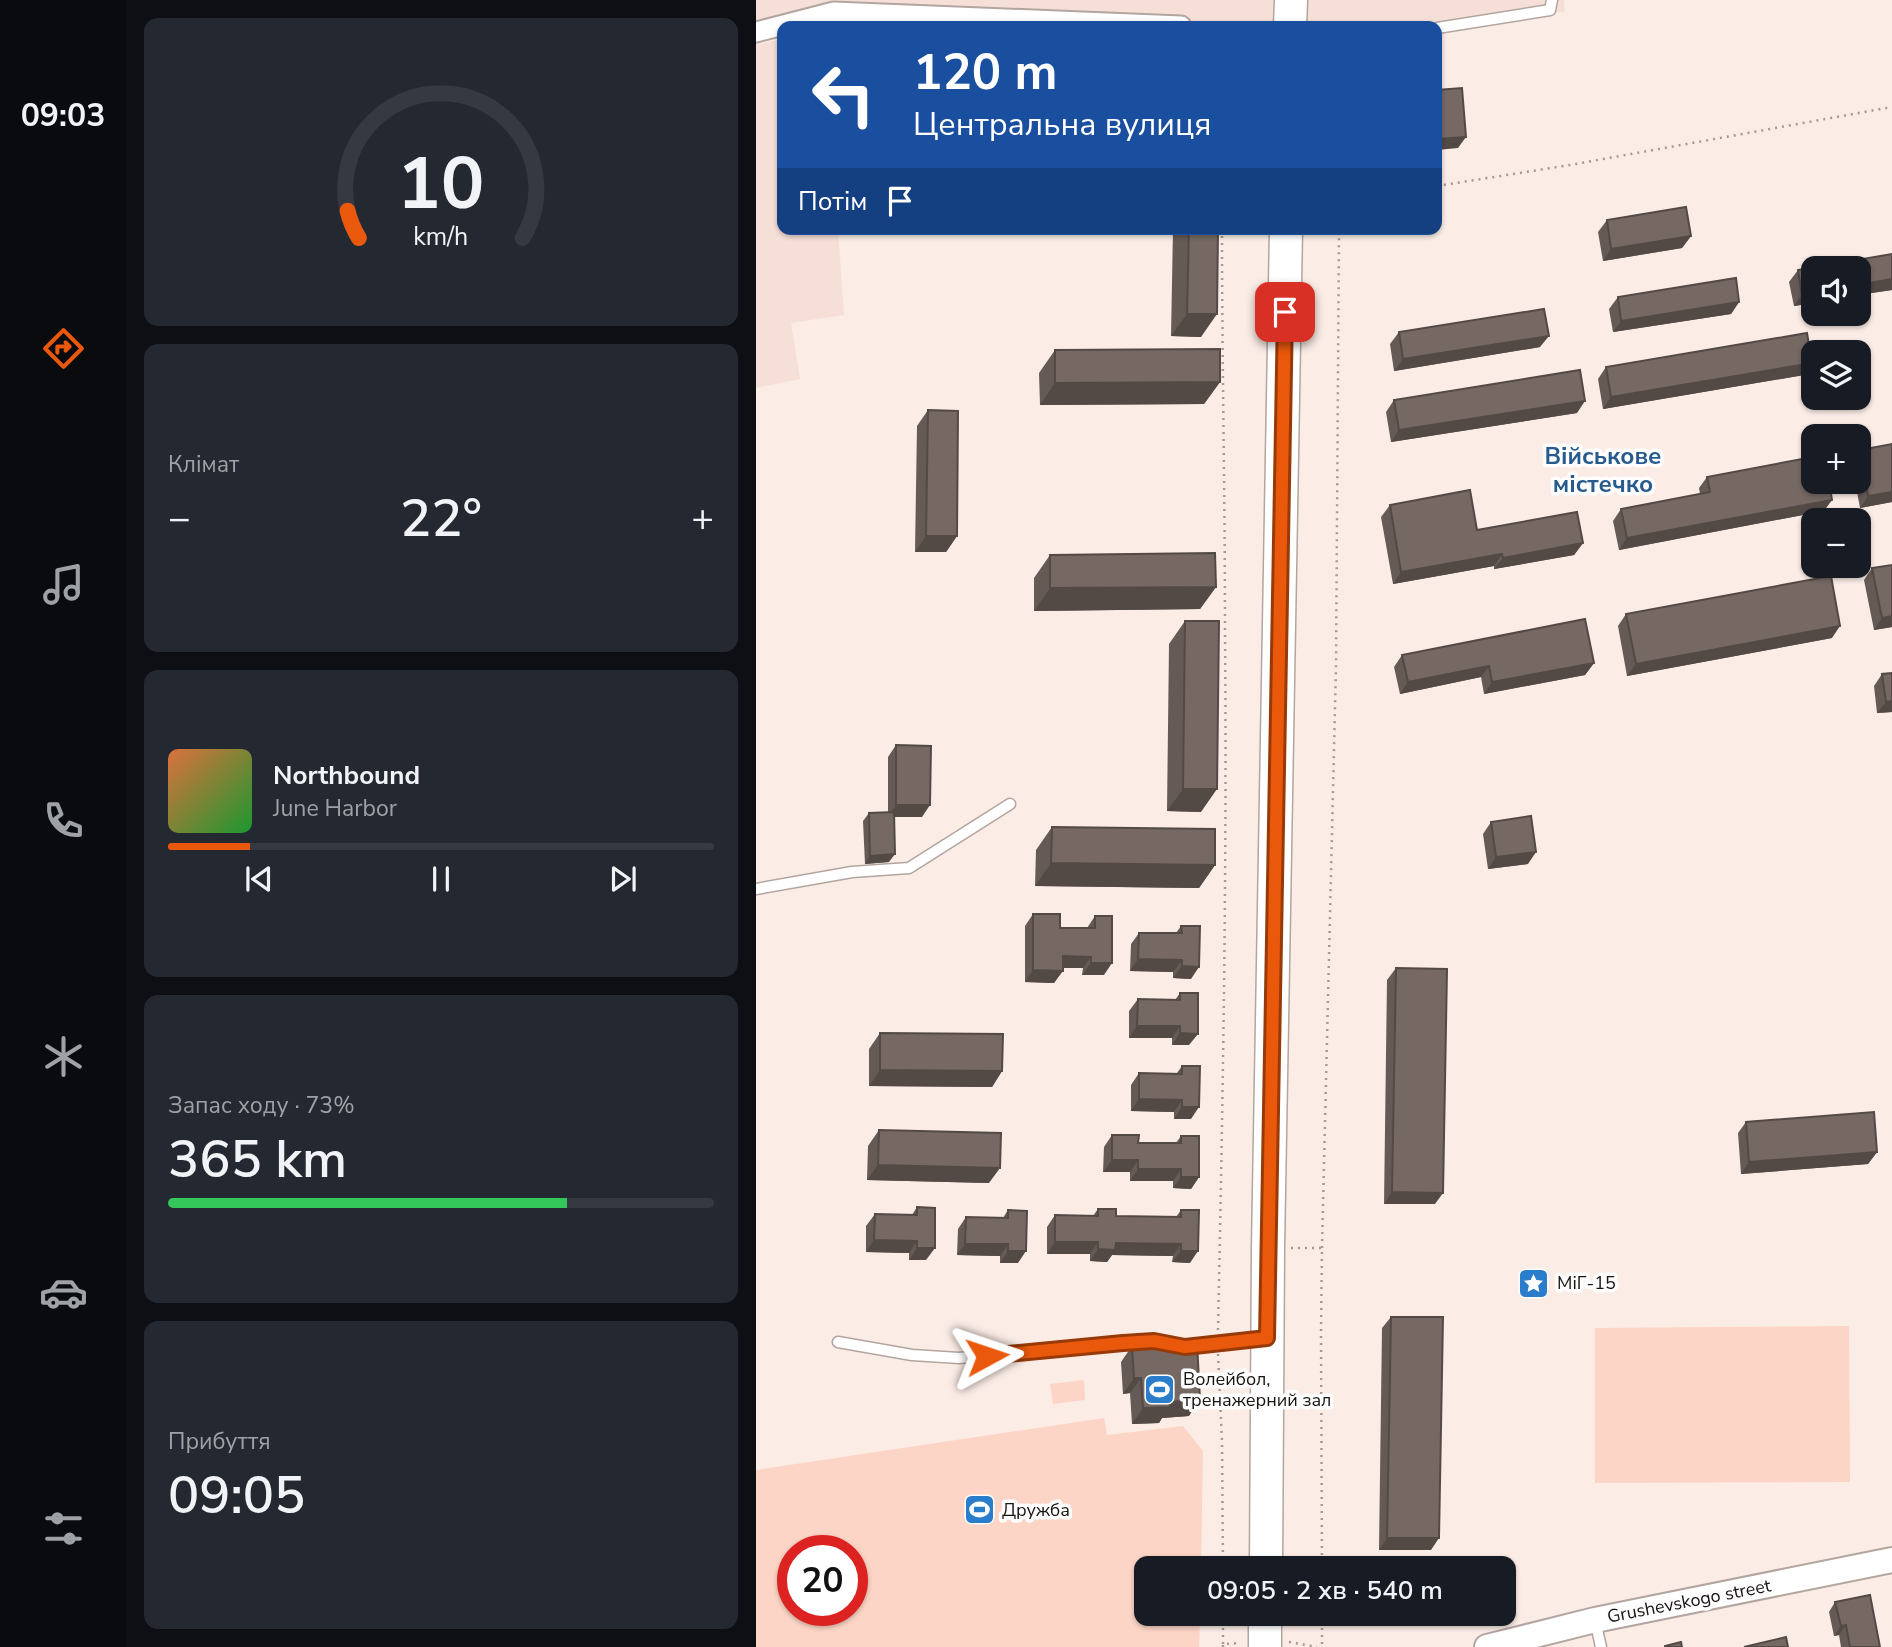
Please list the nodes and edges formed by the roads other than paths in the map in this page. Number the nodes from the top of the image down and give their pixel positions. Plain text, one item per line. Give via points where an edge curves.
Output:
1 (1552, 0) edge
2 (799, 21) edge
3 (1057, 21) edge
4 (777, 27) edge
5 (1442, 27) edge
6 (756, 32) edge
7 (1286, 235) edge
8 (1010, 804) dead end
9 (756, 889) edge
10 (1267, 1338) junction
11 (838, 1342) dead end
12 (1266, 1556) edge
13 (1892, 1562) edge
14 (1595, 1620) junction
15 (1266, 1626) edge
16 (1267, 1644) edge
17 (1487, 1647) edge
18 (1601, 1647) edge

1 - 5 lane via 1550,10
2 - 3 street via 834,12
4 - 6 street
7 - 10 highway
8 - 9 lane via 909,868 852,872
10 - 11 lane via 1185,1347 1154,1341 960,1358
10 - 12 highway
13 - 14 street, Grushevskogo street
14 - 17 street, Grushevskogo street
14 - 18 lane
15 - 16 highway

